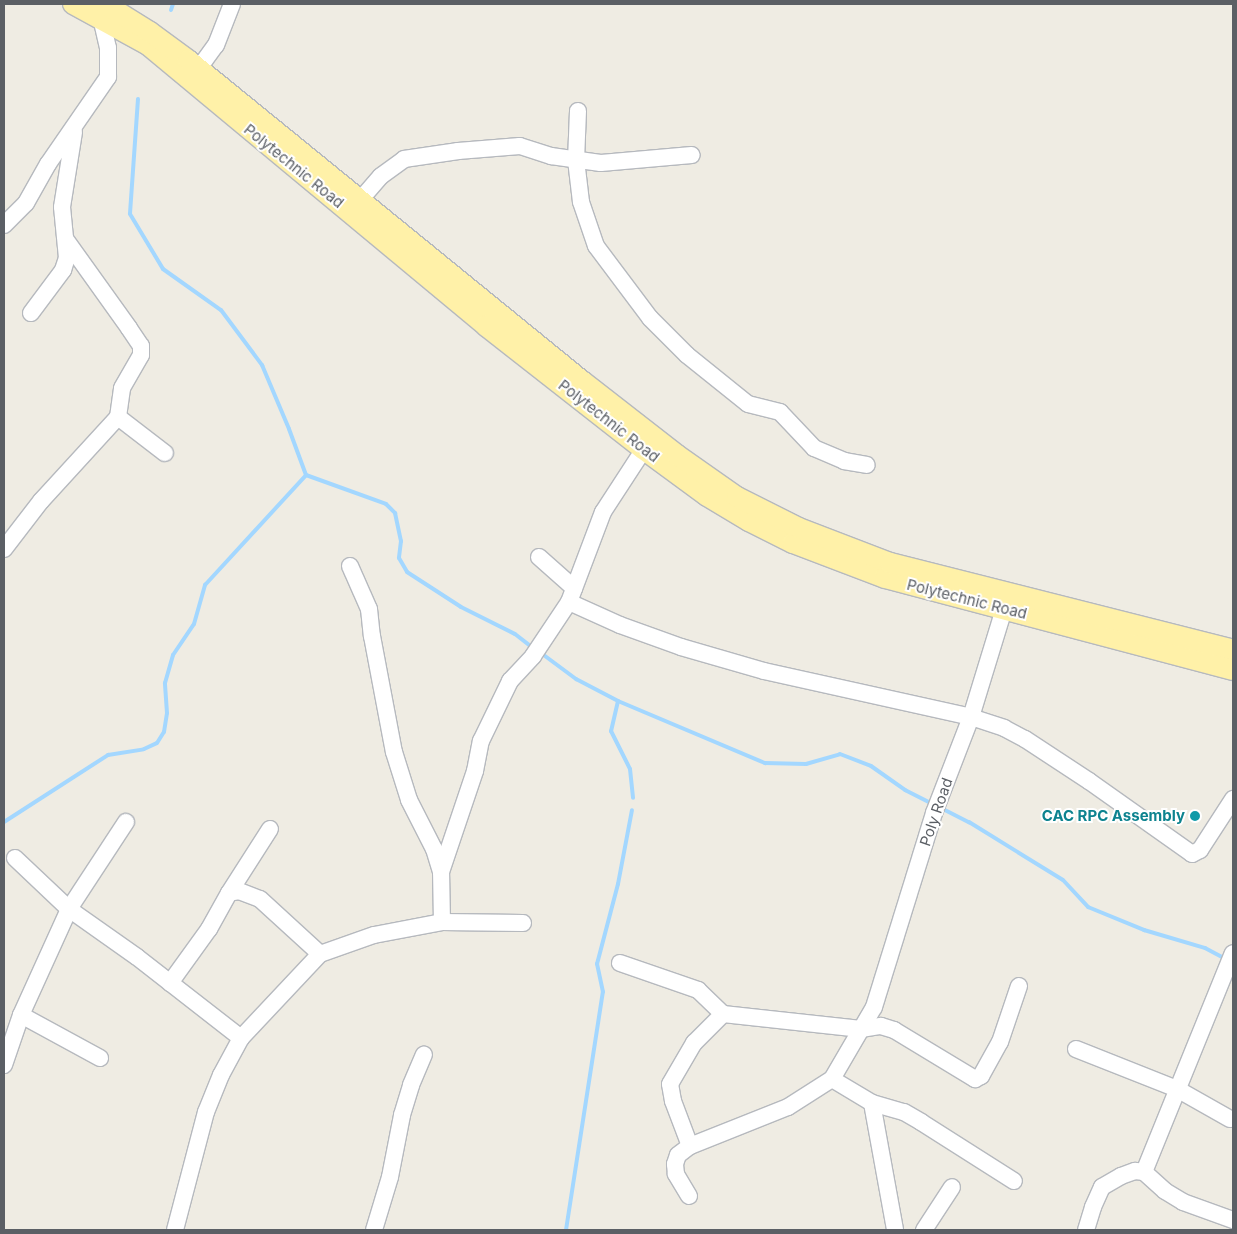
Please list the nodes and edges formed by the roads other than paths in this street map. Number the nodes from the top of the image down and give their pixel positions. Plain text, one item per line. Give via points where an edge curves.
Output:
1 (73, 4) edge
2 (232, 4) edge
3 (103, 11) edge
4 (199, 68) junction
5 (578, 110) dead end
6 (75, 127) junction
7 (692, 156) dead end
8 (576, 160) junction
9 (361, 199) junction
10 (4, 225) edge
11 (66, 240) junction
12 (31, 313) dead end
13 (118, 417) junction
14 (648, 442) junction
15 (165, 453) dead end
16 (866, 465) dead end
17 (4, 548) edge
18 (538, 557) dead end
19 (350, 566) dead end
20 (572, 595) junction
21 (1007, 600) junction
22 (1233, 650) edge
23 (1233, 670) edge
24 (971, 718) junction
25 (1233, 799) edge
26 (126, 822) dead end
27 (270, 829) dead end
28 (15, 858) dead end
29 (440, 872) junction
30 (229, 893) junction
31 (69, 909) junction
32 (442, 922) junction
33 (523, 923) dead end
34 (320, 954) junction
35 (1233, 954) edge
36 (620, 963) dead end
37 (170, 983) junction
38 (1018, 986) dead end
39 (723, 1014) junction
40 (21, 1015) junction
41 (861, 1029) junction
42 (241, 1038) junction
43 (1076, 1049) dead end
44 (424, 1055) dead end
45 (100, 1058) dead end
46 (4, 1065) edge
47 (832, 1079) junction
48 (1176, 1089) junction
49 (872, 1102) junction
50 (1230, 1119) dead end
51 (690, 1146) junction
52 (1144, 1172) junction
53 (1014, 1181) dead end
54 (952, 1187) dead end
55 (689, 1196) dead end
56 (1233, 1220) edge
57 (175, 1230) edge
58 (374, 1230) edge
59 (895, 1230) edge
60 (924, 1230) edge
61 (1086, 1230) edge

1 - 3 main road, Polytechnic Road
2 - 4 street via 216,45
3 - 4 main road, Polytechnic Road via 150,32
3 - 6 street via 108,77
3 - 14 main road, Polytechnic Road via 486,326
4 - 9 main road, Polytechnic Road
5 - 8 street
6 - 10 street via 48,164 26,203
6 - 11 street via 62,207
7 - 8 street via 601,162
8 - 9 street via 520,146 404,159 381,176
8 - 16 street via 581,202 596,246 650,318 688,355 748,404 780,412 814,448 844,461
9 - 14 main road, Polytechnic Road via 582,381
11 - 12 street via 67,258 63,270
11 - 13 street via 141,346 137,364 122,388
13 - 15 street
13 - 17 street via 41,501
14 - 20 street via 604,512
14 - 21 main road, Polytechnic Road via 707,496 793,543 885,578
18 - 20 street
19 - 29 street via 369,609 394,752 409,800 434,849
20 - 24 street via 620,625 681,647 764,671
20 - 29 street via 533,656 510,681 481,741
21 - 22 main road, Polytechnic Road
21 - 23 main road, Polytechnic Road
21 - 24 street, Poly Road
24 - 25 street via 1004,728 1025,739 1196,854
24 - 41 street, Poly Road via 934,813 874,1007
26 - 31 street
27 - 30 street
28 - 31 street
29 - 32 street
30 - 34 street via 239,891 260,899
30 - 37 street via 209,929
31 - 37 street
31 - 40 street
32 - 33 street
32 - 34 street via 374,935
34 - 42 street
35 - 48 street
36 - 39 street via 698,990
37 - 42 street
38 - 41 street via 1000,1042 975,1079 894,1030 881,1026
39 - 41 street
39 - 51 street via 694,1043 670,1084 673,1102
40 - 45 street
40 - 46 street
41 - 47 street, Poly Road
42 - 57 street via 206,1112
43 - 48 street
44 - 58 street via 410,1085 390,1177
47 - 49 street
47 - 51 street via 788,1107
48 - 50 street
48 - 52 street
49 - 53 street via 904,1112
49 - 59 street
51 - 55 street via 678,1155 675,1164 676,1174
52 - 56 street via 1183,1202
52 - 61 street via 1135,1171 1121,1176 1102,1188 1092,1207
54 - 60 street

